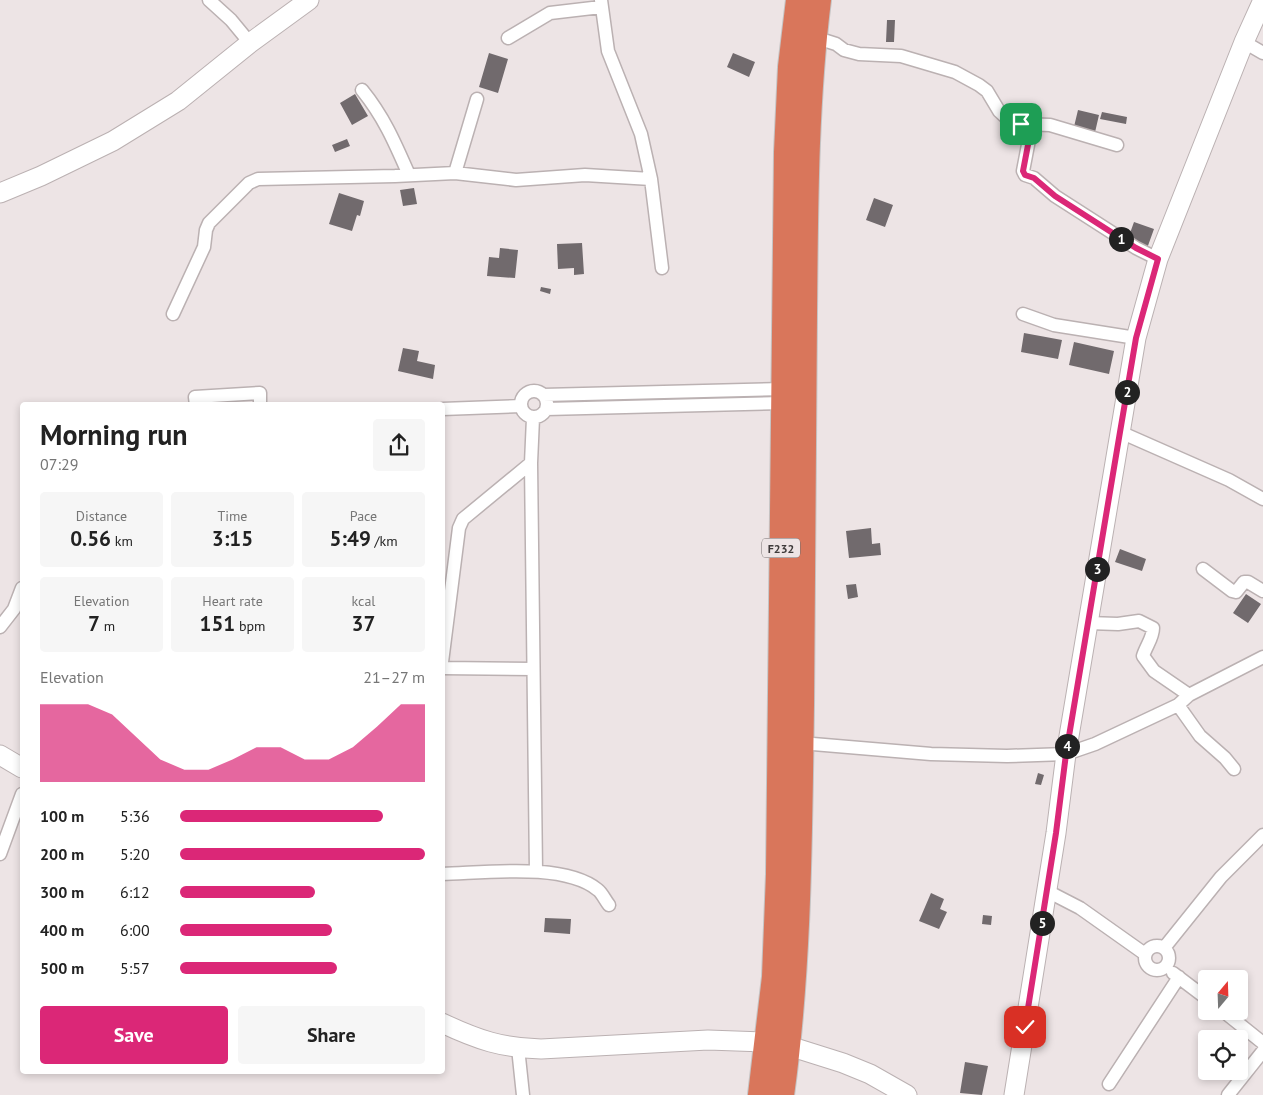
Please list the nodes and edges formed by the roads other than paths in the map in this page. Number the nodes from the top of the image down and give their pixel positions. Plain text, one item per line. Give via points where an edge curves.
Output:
1 (210, 0) edge
2 (309, 0) edge
3 (798, 0) edge
4 (819, 0) edge
5 (1263, 0) edge
6 (601, 3) edge
7 (814, 37) junction
8 (508, 38) dead end
9 (250, 42) junction
10 (1244, 42) junction
11 (1263, 52) edge
12 (362, 90) dead end
13 (477, 99) dead end
14 (1032, 124) junction
15 (1117, 145) dead end
16 (455, 173) junction
17 (409, 175) junction
18 (651, 179) junction
19 (0, 193) edge
20 (1158, 259) junction
21 (662, 268) dead end
22 (173, 314) dead end
23 (1023, 314) dead end
24 (1136, 338) junction
25 (543, 394) junction
26 (783, 396) junction
27 (230, 399) edge
28 (196, 402) edge
29 (260, 402) edge
30 (521, 406) junction
31 (445, 409) edge
32 (546, 410) junction
33 (533, 418) junction
34 (1120, 432) junction
35 (531, 463) junction
36 (1263, 499) edge
37 (1203, 569) dead end
38 (1263, 591) edge
39 (20, 593) edge
40 (1088, 623) junction
41 (0, 628) edge
42 (445, 638) edge
43 (1263, 657) edge
44 (445, 668) edge
45 (533, 668) junction
46 (1189, 695) junction
47 (1178, 706) junction
48 (801, 743) junction
49 (1066, 754) junction
50 (0, 755) edge
51 (20, 767) edge
52 (1234, 768) dead end
53 (20, 799) edge
54 (1263, 835) edge
55 (0, 854) edge
56 (536, 871) junction
57 (445, 874) edge
58 (1047, 891) junction
59 (609, 905) dead end
60 (1164, 948) junction
61 (1145, 954) junction
62 (1166, 966) junction
63 (1179, 977) junction
64 (1198, 992) edge
65 (1234, 1020) edge
66 (445, 1024) edge
67 (1263, 1043) edge
68 (778, 1044) junction
69 (518, 1048) junction
70 (1263, 1051) edge
71 (1109, 1084) dead end
72 (523, 1095) edge
73 (760, 1095) edge
74 (782, 1095) edge
75 (907, 1095) edge
76 (1014, 1095) edge
77 (1228, 1095) edge

1 - 9 street
2 - 9 street
3 - 26 highway, F232 via 790,67 786,152
4 - 7 highway, F232
5 - 10 street
6 - 8 street via 550,13
6 - 18 street via 608,51 641,134
7 - 14 street via 859,54 901,56 955,72 987,92 1011,122
7 - 48 highway, F232 via 807,142
9 - 19 street via 178,101 113,141
10 - 11 street
10 - 20 street
12 - 17 street via 377,108
13 - 16 street
14 - 15 street via 1059,127
14 - 20 street via 1023,171 1025,175
16 - 17 street
16 - 18 street via 516,180 585,174
17 - 22 street via 277,178 249,183 208,223 204,248
18 - 21 street
20 - 24 street
23 - 24 street via 1054,325
24 - 34 street
25 - 26 street
25 - 30 street via 527,393
25 - 32 street
26 - 32 street
26 - 68 highway, F232 via 774,977
27 - 28 street via 195,397
27 - 29 street via 260,393
30 - 31 street
30 - 33 street via 525,414
32 - 33 street
33 - 35 street
34 - 36 street via 1229,480
34 - 40 street
35 - 42 street via 463,519 459,528
35 - 45 street
37 - 38 street via 1232,591 1236,592 1244,582 1248,582
39 - 41 street via 14,609
40 - 46 street via 1139,622 1153,628 1143,656 1154,670
40 - 49 street
43 - 46 street
44 - 45 street
45 - 56 street
46 - 47 street
47 - 49 street
47 - 52 street via 1200,736
48 - 49 street via 931,754
48 - 68 highway, F232 via 796,955
49 - 58 street
50 - 51 street
53 - 55 street
54 - 60 street via 1222,877
56 - 57 street
56 - 59 street via 586,883 599,890
58 - 61 street via 1080,908
58 - 76 street
60 - 61 street via 1153,946
60 - 62 street via 1169,958
61 - 62 street via 1145,963 1151,969 1159,970
62 - 63 street
63 - 64 street
63 - 71 street
65 - 67 street
66 - 69 street via 493,1044
68 - 69 street via 708,1040
68 - 73 highway, F232
68 - 74 highway, F232
68 - 75 street via 870,1074
69 - 72 street
70 - 77 street

